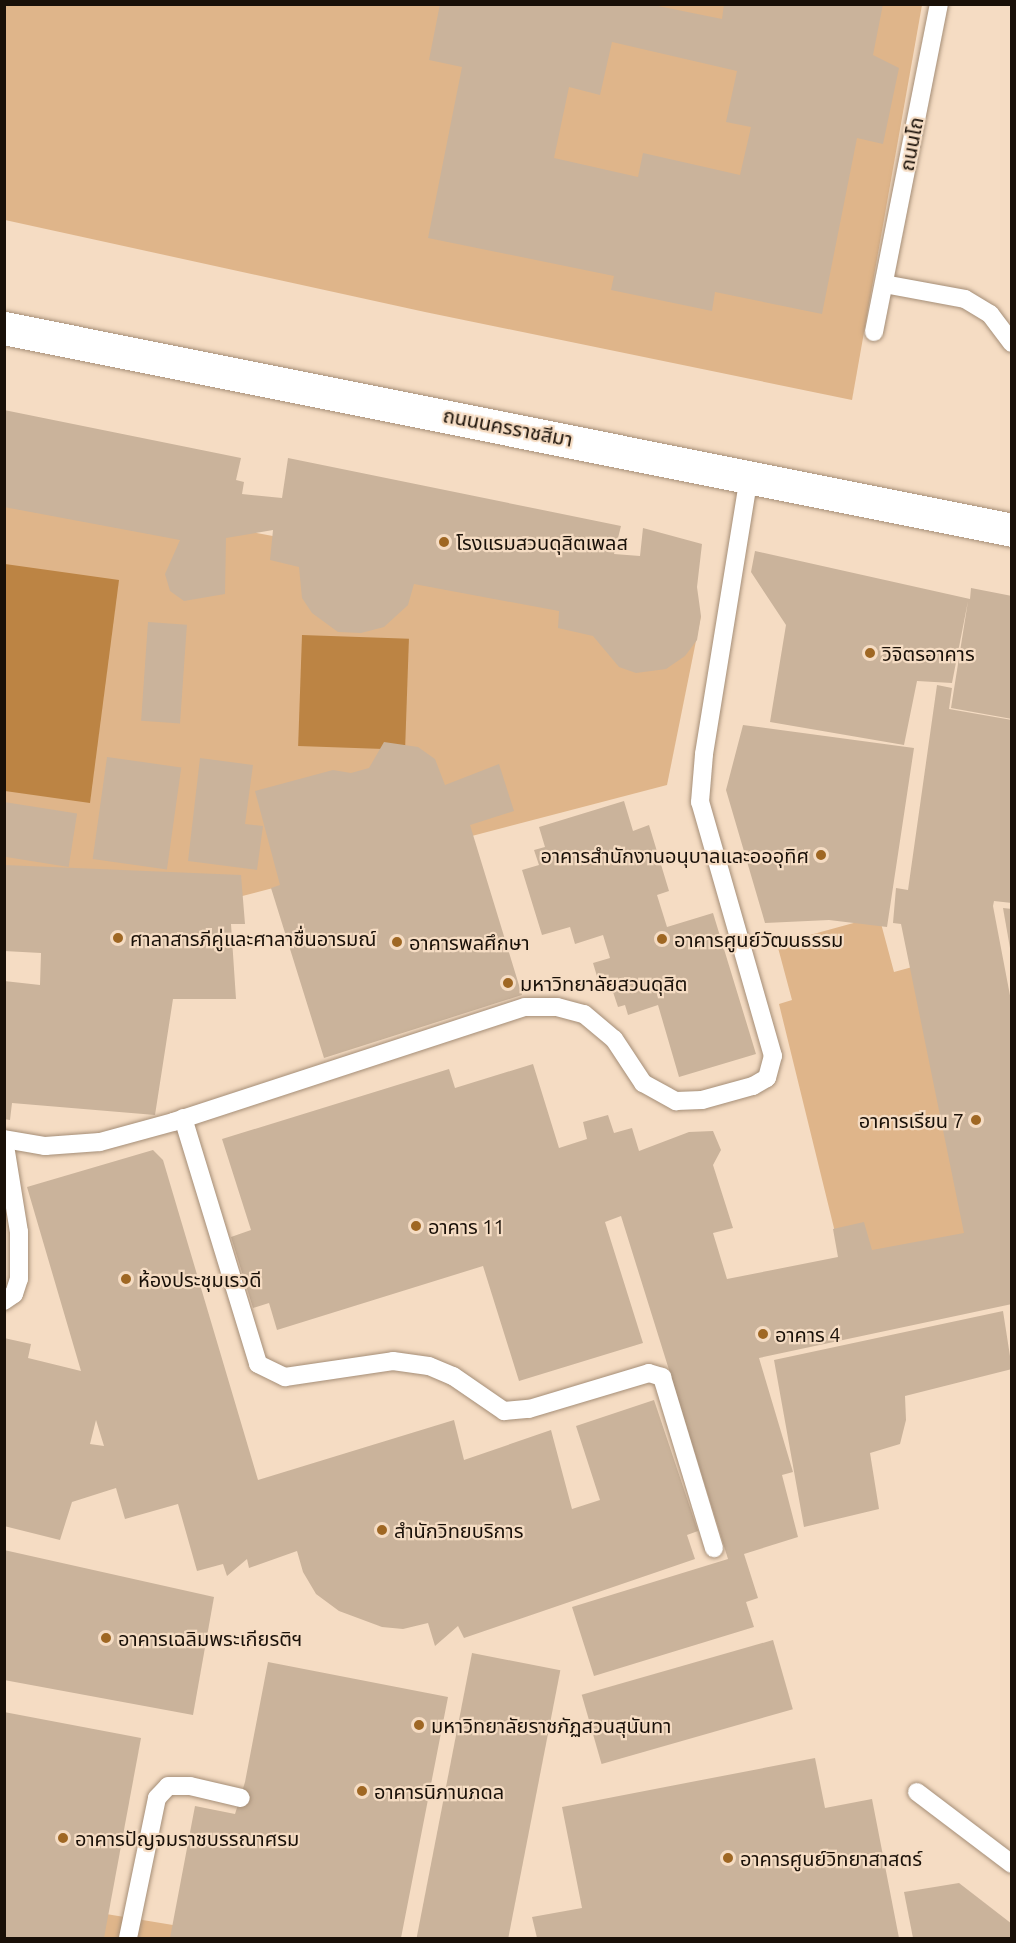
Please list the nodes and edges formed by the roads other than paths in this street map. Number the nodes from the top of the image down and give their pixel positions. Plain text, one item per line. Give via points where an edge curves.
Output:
1 (939, 4) edge
2 (884, 284) junction
3 (4, 328) edge
4 (874, 332) dead end
5 (1011, 343) edge
6 (749, 475) junction
7 (1011, 530) edge
8 (183, 1118) junction
9 (4, 1301) edge
10 (714, 1548) dead end
11 (917, 1792) dead end
12 (241, 1797) dead end
13 (1011, 1864) edge
14 (128, 1938) edge

1 - 2 lane, ถนนโถ
2 - 4 lane, ถนนโถ
2 - 5 lane via 965,299 990,314
3 - 6 main road, ถนนนครราชสีมา
6 - 7 main road, ถนนนครราชสีมา
6 - 8 lane via 704,754 700,802 773,1056 767,1078 753,1086 702,1100 676,1101 643,1083 614,1039 584,1014 557,1007 525,1008
8 - 9 lane via 100,1142 45,1146 4,1139 19,1232 19,1279 14,1294
8 - 10 lane via 258,1364 285,1377 393,1360 429,1366 453,1376 504,1411 529,1409 649,1373 662,1377
11 - 13 lane
12 - 14 lane via 190,1786 168,1786 157,1798

